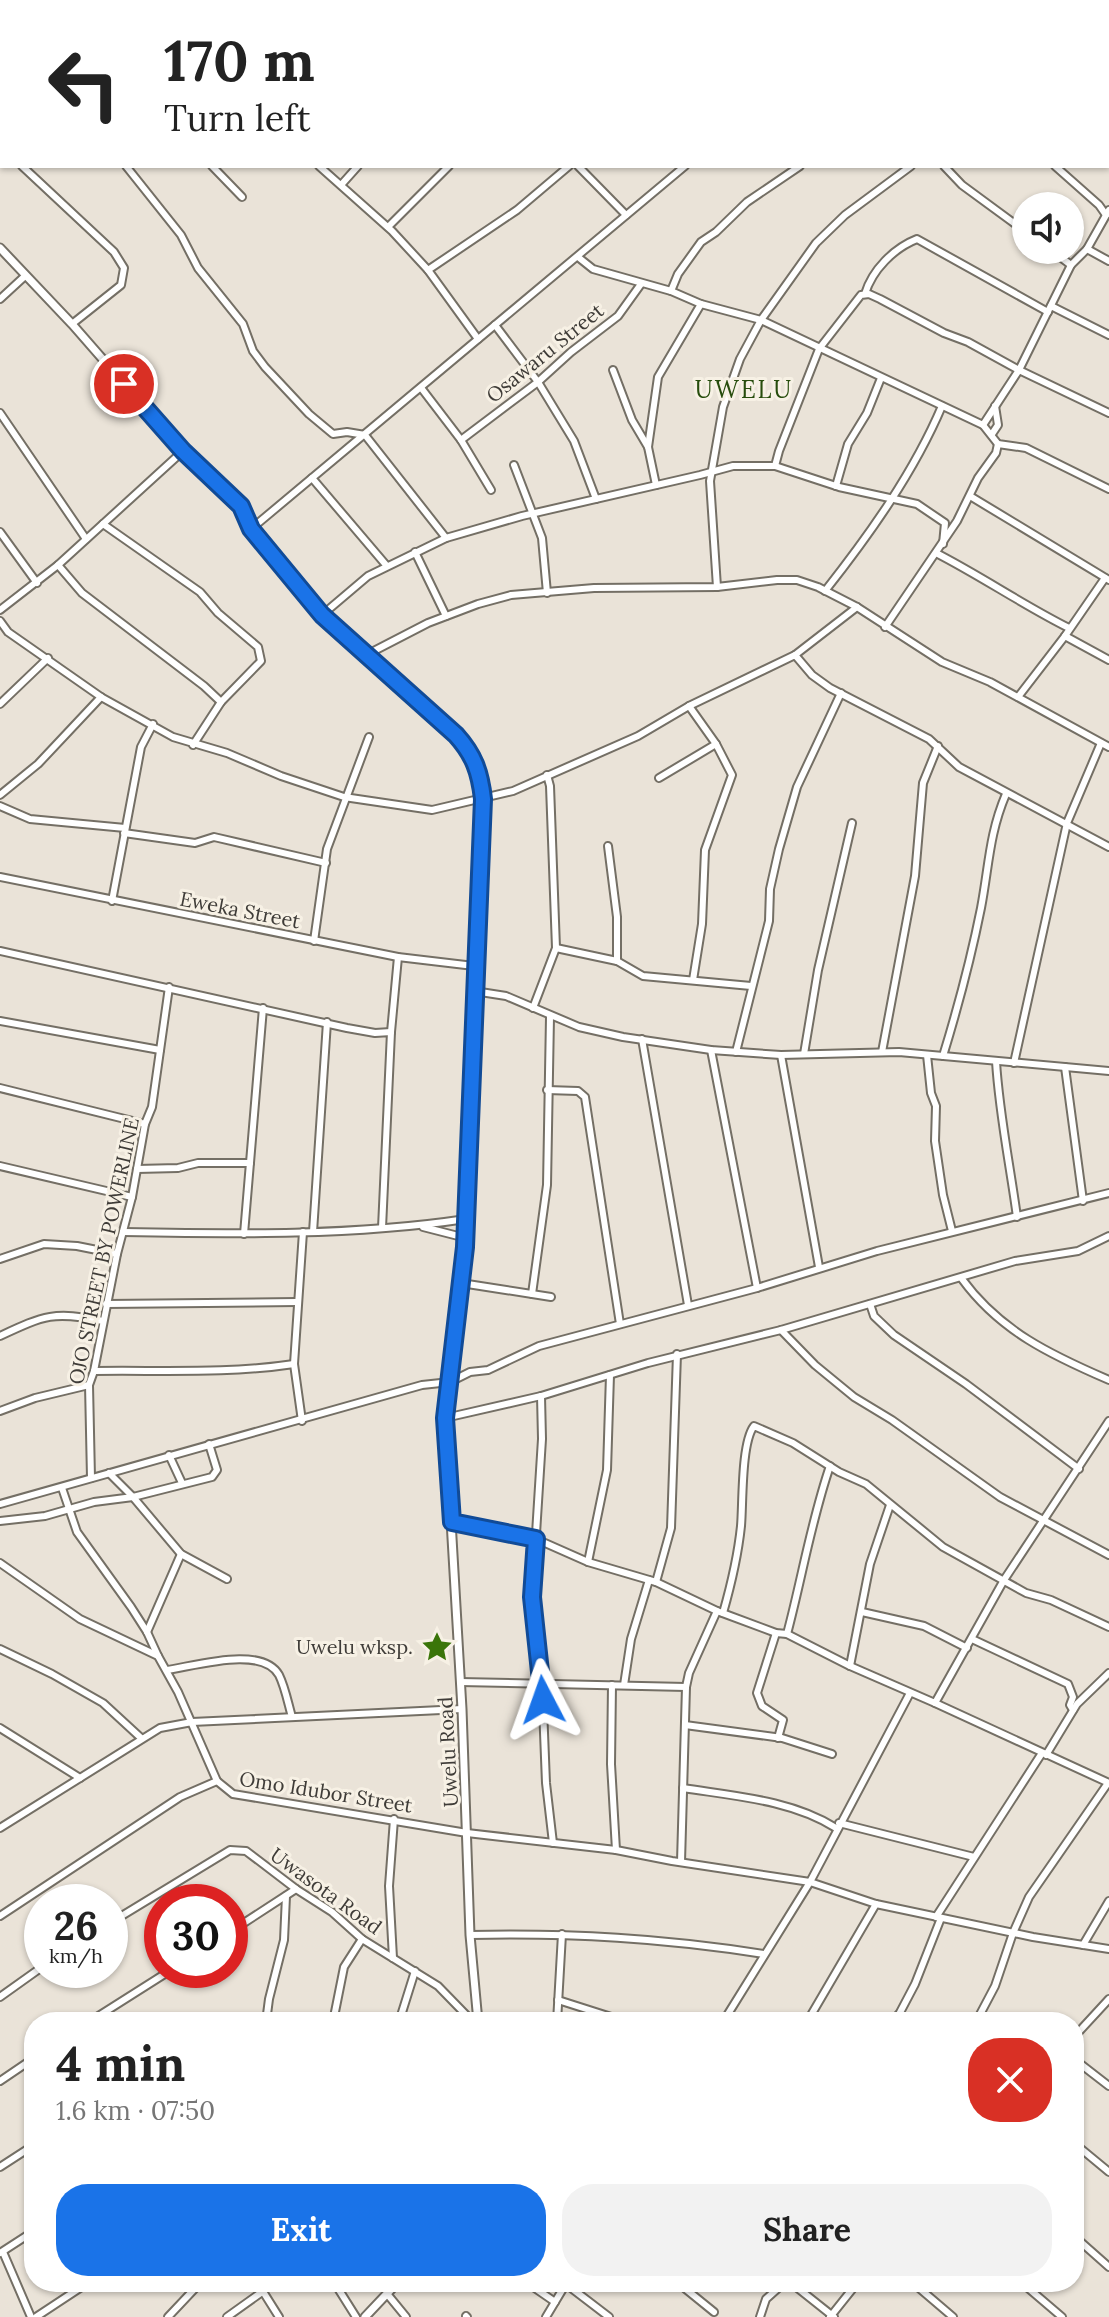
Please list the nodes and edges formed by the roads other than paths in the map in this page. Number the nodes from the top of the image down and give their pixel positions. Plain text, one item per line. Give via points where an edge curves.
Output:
1 (24, 168) edge
2 (128, 168) edge
3 (214, 168) edge
4 (321, 168) edge
5 (356, 168) edge
6 (447, 168) edge
7 (567, 168) edge
8 (580, 168) edge
9 (683, 168) edge
10 (797, 168) edge
11 (908, 168) edge
12 (946, 168) edge
13 (1057, 168) edge
14 (341, 185) junction
15 (242, 197) dead end
16 (1108, 212) edge
17 (626, 215) junction
18 (1012, 222) edge
19 (388, 227) junction
20 (0, 248) edge
21 (1087, 249) junction
22 (578, 257) junction
23 (1109, 261) edge
24 (1071, 265) joint
25 (428, 270) junction
26 (25, 276) junction
27 (641, 284) junction
28 (671, 291) junction
29 (865, 294) junction
30 (0, 299) edge
31 (701, 304) junction
32 (1049, 309) junction
33 (761, 320) junction
34 (72, 324) junction
35 (495, 325) junction
36 (1109, 335) edge
37 (478, 339) junction
38 (819, 349) junction
39 (613, 370) dead end
40 (1019, 370) junction
41 (881, 378) junction
42 (538, 382) junction
43 (422, 389) junction
44 (942, 406) junction
45 (995, 406) junction
46 (0, 413) edge
47 (1109, 413) edge
48 (983, 425) junction
49 (992, 434) junction
50 (365, 435) junction
51 (461, 440) junction
52 (998, 444) junction
53 (648, 447) junction
54 (183, 451) junction
55 (514, 465) dead end
56 (775, 466) junction
57 (712, 470) junction
58 (312, 478) junction
59 (656, 485) junction
60 (836, 486) junction
61 (1109, 489) edge
62 (491, 490) dead end
63 (970, 496) junction
64 (890, 498) junction
65 (596, 499) junction
66 (534, 513) junction
67 (957, 521) junction
68 (945, 523) junction
69 (103, 524) junction
70 (251, 529) junction
71 (0, 532) edge
72 (446, 538) junction
73 (86, 539) junction
74 (943, 544) junction
75 (415, 552) junction
76 (936, 553) junction
77 (58, 565) junction
78 (386, 565) junction
79 (1107, 579) edge
80 (37, 583) junction
81 (717, 587) junction
82 (825, 591) junction
83 (547, 593) junction
84 (857, 607) junction
85 (0, 610) edge
86 (322, 615) junction
87 (446, 616) junction
88 (0, 621) edge
89 (885, 627) junction
90 (1069, 628) junction
91 (1065, 636) junction
92 (368, 654) junction
93 (795, 655) junction
94 (48, 658) junction
95 (1109, 660) edge
96 (841, 693) junction
97 (101, 697) junction
98 (1018, 697) junction
99 (221, 702) junction
100 (0, 704) edge
101 (689, 706) junction
102 (153, 724) junction
103 (369, 737) dead end
104 (1101, 743) junction
105 (716, 744) junction
106 (193, 745) junction
107 (938, 746) junction
108 (1109, 747) edge
109 (547, 775) junction
110 (659, 778) dead end
111 (1006, 794) junction
112 (0, 795) edge
113 (344, 797) junction
114 (483, 799) junction
115 (0, 806) edge
116 (852, 823) dead end
117 (1067, 823) junction
118 (125, 831) junction
119 (608, 846) dead end
120 (1109, 847) edge
121 (326, 863) junction
122 (0, 877) edge
123 (112, 901) junction
124 (314, 941) junction
125 (556, 948) junction
126 (0, 951) edge
127 (398, 957) junction
128 (617, 961) junction
129 (474, 966) junction
130 (693, 980) junction
131 (751, 986) junction
132 (169, 987) junction
133 (474, 991) junction
134 (263, 1008) junction
135 (533, 1008) junction
136 (550, 1017) junction
137 (0, 1021) edge
138 (327, 1022) junction
139 (391, 1032) junction
140 (642, 1039) junction
141 (160, 1050) junction
142 (711, 1050) junction
143 (736, 1052) junction
144 (882, 1052) junction
145 (804, 1054) junction
146 (781, 1055) junction
147 (927, 1055) junction
148 (943, 1056) junction
149 (996, 1061) junction
150 (1014, 1063) junction
151 (1065, 1067) junction
152 (1109, 1071) edge
153 (0, 1088) edge
154 (547, 1090) junction
155 (145, 1124) junction
156 (250, 1163) junction
157 (0, 1166) edge
158 (137, 1169) junction
159 (1109, 1193) edge
160 (132, 1197) junction
161 (1083, 1201) junction
162 (1017, 1217) junction
163 (466, 1219) junction
164 (419, 1226) junction
165 (382, 1228) junction
166 (952, 1231) junction
167 (123, 1232) junction
168 (303, 1232) junction
169 (313, 1232) junction
170 (244, 1234) junction
171 (1109, 1236) edge
172 (466, 1238) junction
173 (117, 1254) junction
174 (0, 1259) edge
175 (819, 1267) junction
176 (962, 1279) junction
177 (461, 1283) junction
178 (757, 1288) junction
179 (532, 1294) junction
180 (551, 1297) dead end
181 (297, 1302) junction
182 (106, 1304) junction
183 (870, 1304) junction
184 (688, 1305) junction
185 (103, 1321) junction
186 (620, 1324) junction
187 (781, 1330) junction
188 (0, 1336) edge
189 (677, 1354) junction
190 (294, 1364) junction
191 (94, 1371) junction
192 (610, 1375) junction
193 (1109, 1380) edge
194 (450, 1382) junction
195 (89, 1385) junction
196 (541, 1396) junction
197 (0, 1411) edge
198 (445, 1418) junction
199 (302, 1421) junction
200 (1109, 1421) edge
201 (1101, 1434) junction
202 (1109, 1442) edge
203 (209, 1444) junction
204 (169, 1455) junction
205 (830, 1466) junction
206 (1079, 1469) junction
207 (109, 1473) junction
208 (91, 1478) junction
209 (182, 1483) junction
210 (62, 1488) junction
211 (133, 1497) junction
212 (0, 1504) edge
213 (890, 1505) junction
214 (70, 1510) junction
215 (0, 1521) edge
216 (452, 1522) junction
217 (1044, 1522) junction
218 (536, 1539) junction
219 (181, 1554) junction
220 (1109, 1555) edge
221 (588, 1562) junction
222 (0, 1563) edge
223 (227, 1579) dead end
224 (1004, 1580) junction
225 (652, 1581) junction
226 (720, 1612) junction
227 (862, 1612) junction
228 (1109, 1627) edge
229 (147, 1632) junction
230 (776, 1633) junction
231 (787, 1634) junction
232 (972, 1639) junction
233 (967, 1648) junction
234 (0, 1649) edge
235 (158, 1656) junction
236 (850, 1666) junction
237 (167, 1670) junction
238 (1109, 1673) edge
239 (460, 1682) junction
240 (542, 1682) junction
241 (612, 1685) junction
242 (624, 1685) junction
243 (686, 1687) junction
244 (910, 1693) junction
245 (935, 1703) junction
246 (462, 1709) junction
247 (1073, 1710) junction
248 (292, 1717) junction
249 (192, 1722) junction
250 (685, 1725) junction
251 (0, 1728) edge
252 (141, 1738) junction
253 (778, 1738) junction
254 (832, 1754) dead end
255 (1044, 1754) junction
256 (80, 1778) junction
257 (217, 1781) junction
258 (1108, 1783) edge
259 (683, 1788) junction
260 (394, 1819) junction
261 (2, 1823) edge
262 (838, 1826) junction
263 (467, 1833) junction
264 (553, 1843) junction
265 (616, 1850) junction
266 (974, 1857) junction
267 (681, 1862) junction
268 (810, 1882) junction
269 (296, 1889) junction
270 (286, 1896) junction
271 (1109, 1901) edge
272 (876, 1904) junction
273 (128, 1912) edge
274 (0, 1916) edge
275 (939, 1918) junction
276 (248, 1920) edge
277 (1013, 1933) junction
278 (562, 1934) junction
279 (470, 1935) junction
280 (362, 1939) junction
281 (1083, 1945) junction
282 (1109, 1949) edge
283 (764, 1954) junction
284 (393, 1958) junction
285 (415, 1971) junction
286 (24, 1980) edge
287 (144, 1987) edge
288 (0, 1997) edge
289 (1109, 1999) edge
290 (558, 2000) junction
291 (105, 2012) edge
292 (267, 2012) edge
293 (335, 2012) edge
294 (402, 2012) edge
295 (465, 2012) edge
296 (475, 2012) edge
297 (557, 2012) edge
298 (596, 2012) edge
299 (729, 2012) edge
300 (813, 2012) edge
301 (900, 2012) edge
302 (981, 2012) edge
303 (1084, 2026) edge
304 (24, 2065) edge
305 (1084, 2067) edge
306 (0, 2081) edge
307 (1109, 2086) edge
308 (24, 2151) edge
309 (1084, 2151) edge
310 (0, 2167) edge
311 (1109, 2172) edge
312 (24, 2238) edge
313 (1084, 2245) edge
314 (1, 2253) edge
315 (1109, 2267) edge
316 (73, 2292) edge
317 (192, 2292) edge
318 (262, 2292) joint
319 (340, 2292) edge
320 (390, 2292) edge
321 (540, 2292) edge
322 (561, 2292) edge
323 (577, 2292) edge
324 (689, 2292) edge
325 (775, 2292) edge
326 (800, 2292) edge
327 (850, 2292) edge
328 (924, 2292) edge
329 (1033, 2292) edge
330 (388, 2295) junction
331 (555, 2302) junction
332 (714, 2312) dead end
333 (832, 2316) edge
334 (33, 2317) edge
335 (168, 2317) edge
336 (227, 2317) edge
337 (279, 2317) edge
338 (356, 2317) edge
339 (365, 2317) edge
340 (406, 2317) edge
341 (546, 2317) edge
342 (609, 2317) edge
343 (760, 2317) edge
344 (953, 2317) edge
345 (1062, 2317) edge

1 - 34 street via 114,252 124,268 121,285
2 - 50 street via 243,324 265,367 333,434
3 - 15 street
4 - 14 street
5 - 14 street
6 - 19 street
7 - 25 street via 517,210
8 - 17 street
9 - 17 street
10 - 28 street via 701,242
11 - 33 street via 816,243
12 - 18 street
13 - 16 street
14 - 19 street
16 - 21 street
17 - 22 street
19 - 25 street
20 - 26 street, Uwelu Road
21 - 23 street
21 - 24 street
22 - 27 street via 593,269
22 - 35 street
24 - 32 street
25 - 37 street
26 - 30 street
26 - 34 street, Uwelu Road
27 - 28 street
27 - 42 street, Osawaru Street via 618,316
28 - 31 street
29 - 32 street via 882,263 917,239
29 - 38 street
29 - 40 street
31 - 33 street
31 - 53 street via 658,377
32 - 36 street
32 - 40 street
33 - 38 street
33 - 57 street via 723,407
34 - 54 street, Uwelu Road
35 - 37 street
35 - 42 street
37 - 43 street
38 - 41 street
38 - 56 street
39 - 53 street
40 - 45 street
40 - 47 street
41 - 44 street
41 - 60 street via 848,444
42 - 51 street, Osawaru Street
42 - 65 street via 574,441
43 - 50 street
43 - 51 street
44 - 48 street
44 - 64 street via 918,459
45 - 48 street
45 - 49 street via 998,425
46 - 73 street
48 - 49 street
49 - 52 street
50 - 58 street
50 - 72 street
51 - 62 street
52 - 61 street via 1026,448
52 - 63 street
53 - 59 street
54 - 69 street
54 - 70 street, Uwelu Road via 241,506
55 - 66 street
56 - 57 street
56 - 60 street
57 - 59 street
57 - 81 street
58 - 70 street
58 - 78 street
59 - 65 street
60 - 64 street
63 - 67 street
63 - 79 street
64 - 68 street via 927,508
64 - 82 street
65 - 66 street
66 - 72 street
66 - 83 street
67 - 68 street
67 - 74 street
68 - 74 street
69 - 73 street
69 - 99 street via 200,592 258,647 261,661
70 - 86 street, Uwelu Road
71 - 80 street
72 - 75 street
73 - 77 street
74 - 76 street
75 - 78 street
75 - 87 street
76 - 89 street
76 - 90 street
77 - 80 street
77 - 99 street via 82,593
78 - 86 street
79 - 90 street
80 - 85 street
81 - 82 street via 797,580
81 - 83 street
82 - 84 street
83 - 87 street via 511,595
84 - 89 street
84 - 93 street
86 - 92 street, Uwelu Road
87 - 92 street
88 - 94 street
89 - 98 street via 942,662
90 - 91 street
91 - 95 street
91 - 98 street
92 - 114 street, Uwelu Road via 472,753
93 - 96 street via 812,675
93 - 101 street
94 - 97 street
94 - 100 street
96 - 107 street
96 - 131 street via 797,787
97 - 102 street
97 - 112 street via 38,764
98 - 104 street
99 - 106 street
101 - 105 street
101 - 109 street via 638,736
102 - 106 street
102 - 118 street via 141,747
103 - 113 street
104 - 108 street
104 - 117 street
105 - 110 street
105 - 130 street via 732,775 705,850
106 - 113 street
107 - 111 street via 959,767
107 - 144 street via 923,783 915,876
109 - 114 street
109 - 125 street
111 - 117 street
111 - 148 street via 988,848 982,904
113 - 114 street via 432,810
113 - 121 street
114 - 129 street, Uwelu Road
115 - 118 street via 30,819
116 - 145 street
117 - 120 street
117 - 150 street
118 - 121 street via 195,843 214,837
118 - 123 street
119 - 128 street
121 - 124 street
122 - 123 street, Eweka Street
123 - 124 street, Eweka Street
124 - 127 street, Eweka Street
125 - 128 street
125 - 135 street
126 - 132 street
127 - 129 street, Eweka Street
127 - 139 street
128 - 130 street via 643,976
129 - 133 street, Uwelu Road
130 - 131 street
131 - 143 street
132 - 134 street
132 - 141 street, OJO STREET BY POWERLINE
133 - 135 street via 506,996
133 - 163 street, Uwelu Road
134 - 138 street
134 - 156 street
135 - 136 street
136 - 140 street
136 - 154 street
137 - 141 street
138 - 139 street
138 - 169 street
139 - 165 street
140 - 142 street
140 - 184 street
141 - 155 street, OJO STREET BY POWERLINE
142 - 143 street
142 - 178 street
143 - 146 street
144 - 145 street
144 - 147 street
145 - 146 street
146 - 175 street
147 - 148 street
147 - 166 street via 936,1106 935,1141
148 - 149 street
149 - 150 street
149 - 162 street
150 - 151 street
151 - 152 street
151 - 161 street
153 - 155 street
154 - 179 street via 547,1185
154 - 186 street via 578,1091 585,1097
155 - 158 street, OJO STREET BY POWERLINE
156 - 158 street
156 - 170 street
157 - 160 street
158 - 160 street, OJO STREET BY POWERLINE
159 - 161 street
160 - 167 street, OJO STREET BY POWERLINE
161 - 162 street
162 - 166 street
163 - 164 street
163 - 172 street, Uwelu Road
164 - 165 street
164 - 172 street
165 - 169 street
166 - 175 street
167 - 170 street
167 - 173 street, OJO STREET BY POWERLINE
168 - 169 street
168 - 170 street
168 - 181 street
171 - 176 street via 1078,1251 1015,1261
172 - 177 street, Uwelu Road
173 - 174 street via 44,1244
173 - 182 street, OJO STREET BY POWERLINE
175 - 178 street
176 - 183 street
176 - 193 street via 979,1302 1019,1335
177 - 179 street
177 - 194 street, Uwelu Road
178 - 184 street
179 - 180 street
181 - 182 street
181 - 190 street
182 - 185 street, OJO STREET BY POWERLINE
183 - 187 street
183 - 206 street via 874,1316 894,1335
184 - 186 street
185 - 188 street via 56,1315
185 - 191 street, OJO STREET BY POWERLINE
186 - 194 street via 539,1346
187 - 189 street
187 - 217 street via 854,1397
189 - 192 street
189 - 225 street via 671,1528
190 - 191 street via 206,1372
190 - 199 street
191 - 195 street, OJO STREET BY POWERLINE
192 - 196 street
192 - 221 street via 607,1470
194 - 198 street, Uwelu Road
194 - 199 street via 422,1385
195 - 197 street
195 - 208 street, OJO STREET BY POWERLINE
196 - 198 street
196 - 218 street
198 - 216 street, Uwelu Road
199 - 203 street
200 - 201 street
201 - 202 street
201 - 206 street
203 - 204 street
203 - 209 street via 216,1474
204 - 207 street
204 - 209 street
205 - 213 street via 866,1484
205 - 226 street via 793,1443 752,1428 730,1591
205 - 231 street
206 - 217 street
207 - 208 street
207 - 211 street
208 - 210 street
209 - 211 street
210 - 212 street
210 - 214 street, Omo Idubor Street
211 - 214 street
211 - 219 street
213 - 224 street via 943,1547
213 - 227 street via 870,1564
214 - 215 street
214 - 229 street, Omo Idubor Street via 77,1532
216 - 218 street
216 - 239 street, Uwelu Road
217 - 220 street
217 - 224 street
218 - 221 street
218 - 240 street via 533,1621
219 - 223 street
219 - 229 street
221 - 225 street
222 - 235 street via 80,1619
224 - 228 street
224 - 232 street
225 - 226 street
225 - 242 street via 631,1639
226 - 230 street
226 - 243 street
227 - 233 street via 924,1626
227 - 236 street
229 - 235 street, Omo Idubor Street
230 - 231 street
230 - 253 street via 757,1693 762,1706 783,1720
231 - 236 street
232 - 233 street
232 - 247 street via 1068,1684
233 - 245 street
234 - 252 street via 103,1703
235 - 237 street, Omo Idubor Street
236 - 244 street
237 - 248 street via 245,1658 266,1661 279,1675
237 - 249 street, Omo Idubor Street
238 - 247 street
239 - 240 street
239 - 246 street, Uwelu Road
240 - 241 street
240 - 264 street
241 - 242 street
241 - 265 street
242 - 243 street
243 - 250 street
244 - 245 street
244 - 262 street
245 - 255 street
246 - 248 street
246 - 263 street, Uwelu Road
247 - 255 street
248 - 249 street
249 - 252 street
249 - 257 street, Omo Idubor Street
250 - 253 street
250 - 259 street
251 - 256 street
252 - 256 street
253 - 254 street
255 - 258 street
255 - 266 street
256 - 261 street
257 - 260 street, Omo Idubor Street via 233,1794
257 - 274 street via 180,1797
258 - 277 street via 1029,1897
259 - 262 street via 766,1801
259 - 267 street
260 - 263 street, Omo Idubor Street
260 - 284 street via 389,1886
262 - 266 street
262 - 268 street
263 - 264 street, Omo Idubor Street
263 - 279 street, Uwelu Road
264 - 265 street, Omo Idubor Street
265 - 267 street, Omo Idubor Street
266 - 275 street
267 - 268 street, Omo Idubor Street
268 - 272 street, Omo Idubor Street
268 - 283 street
269 - 270 street
269 - 273 street, Uwasota Road via 246,1851 230,1850
269 - 280 street, Uwasota Road
270 - 276 street
270 - 292 street via 284,1940
271 - 281 street
272 - 275 street, Omo Idubor Street
272 - 300 street
275 - 277 street, Omo Idubor Street
275 - 301 street
277 - 281 street, Omo Idubor Street
277 - 302 street
278 - 279 street
278 - 283 street via 695,1943
278 - 290 street
279 - 296 street, Uwelu Road
280 - 284 street, Uwasota Road
280 - 293 street via 344,1967
281 - 282 street, Omo Idubor Street
283 - 299 street
284 - 285 street, Uwasota Road
285 - 294 street
285 - 295 street, Uwasota Road
286 - 288 street
287 - 291 street
289 - 303 street
290 - 297 street
290 - 298 street
304 - 306 street
305 - 307 street
308 - 310 street
309 - 311 street
312 - 314 street
313 - 315 street
314 - 334 street
316 - 334 street
317 - 335 street
318 - 336 street
318 - 337 street
319 - 338 street
320 - 330 street
321 - 331 street
322 - 331 street
323 - 342 street
324 - 332 street
325 - 343 street
326 - 333 street
327 - 333 street
328 - 344 street
329 - 345 street
330 - 339 street
330 - 340 street
331 - 341 street

